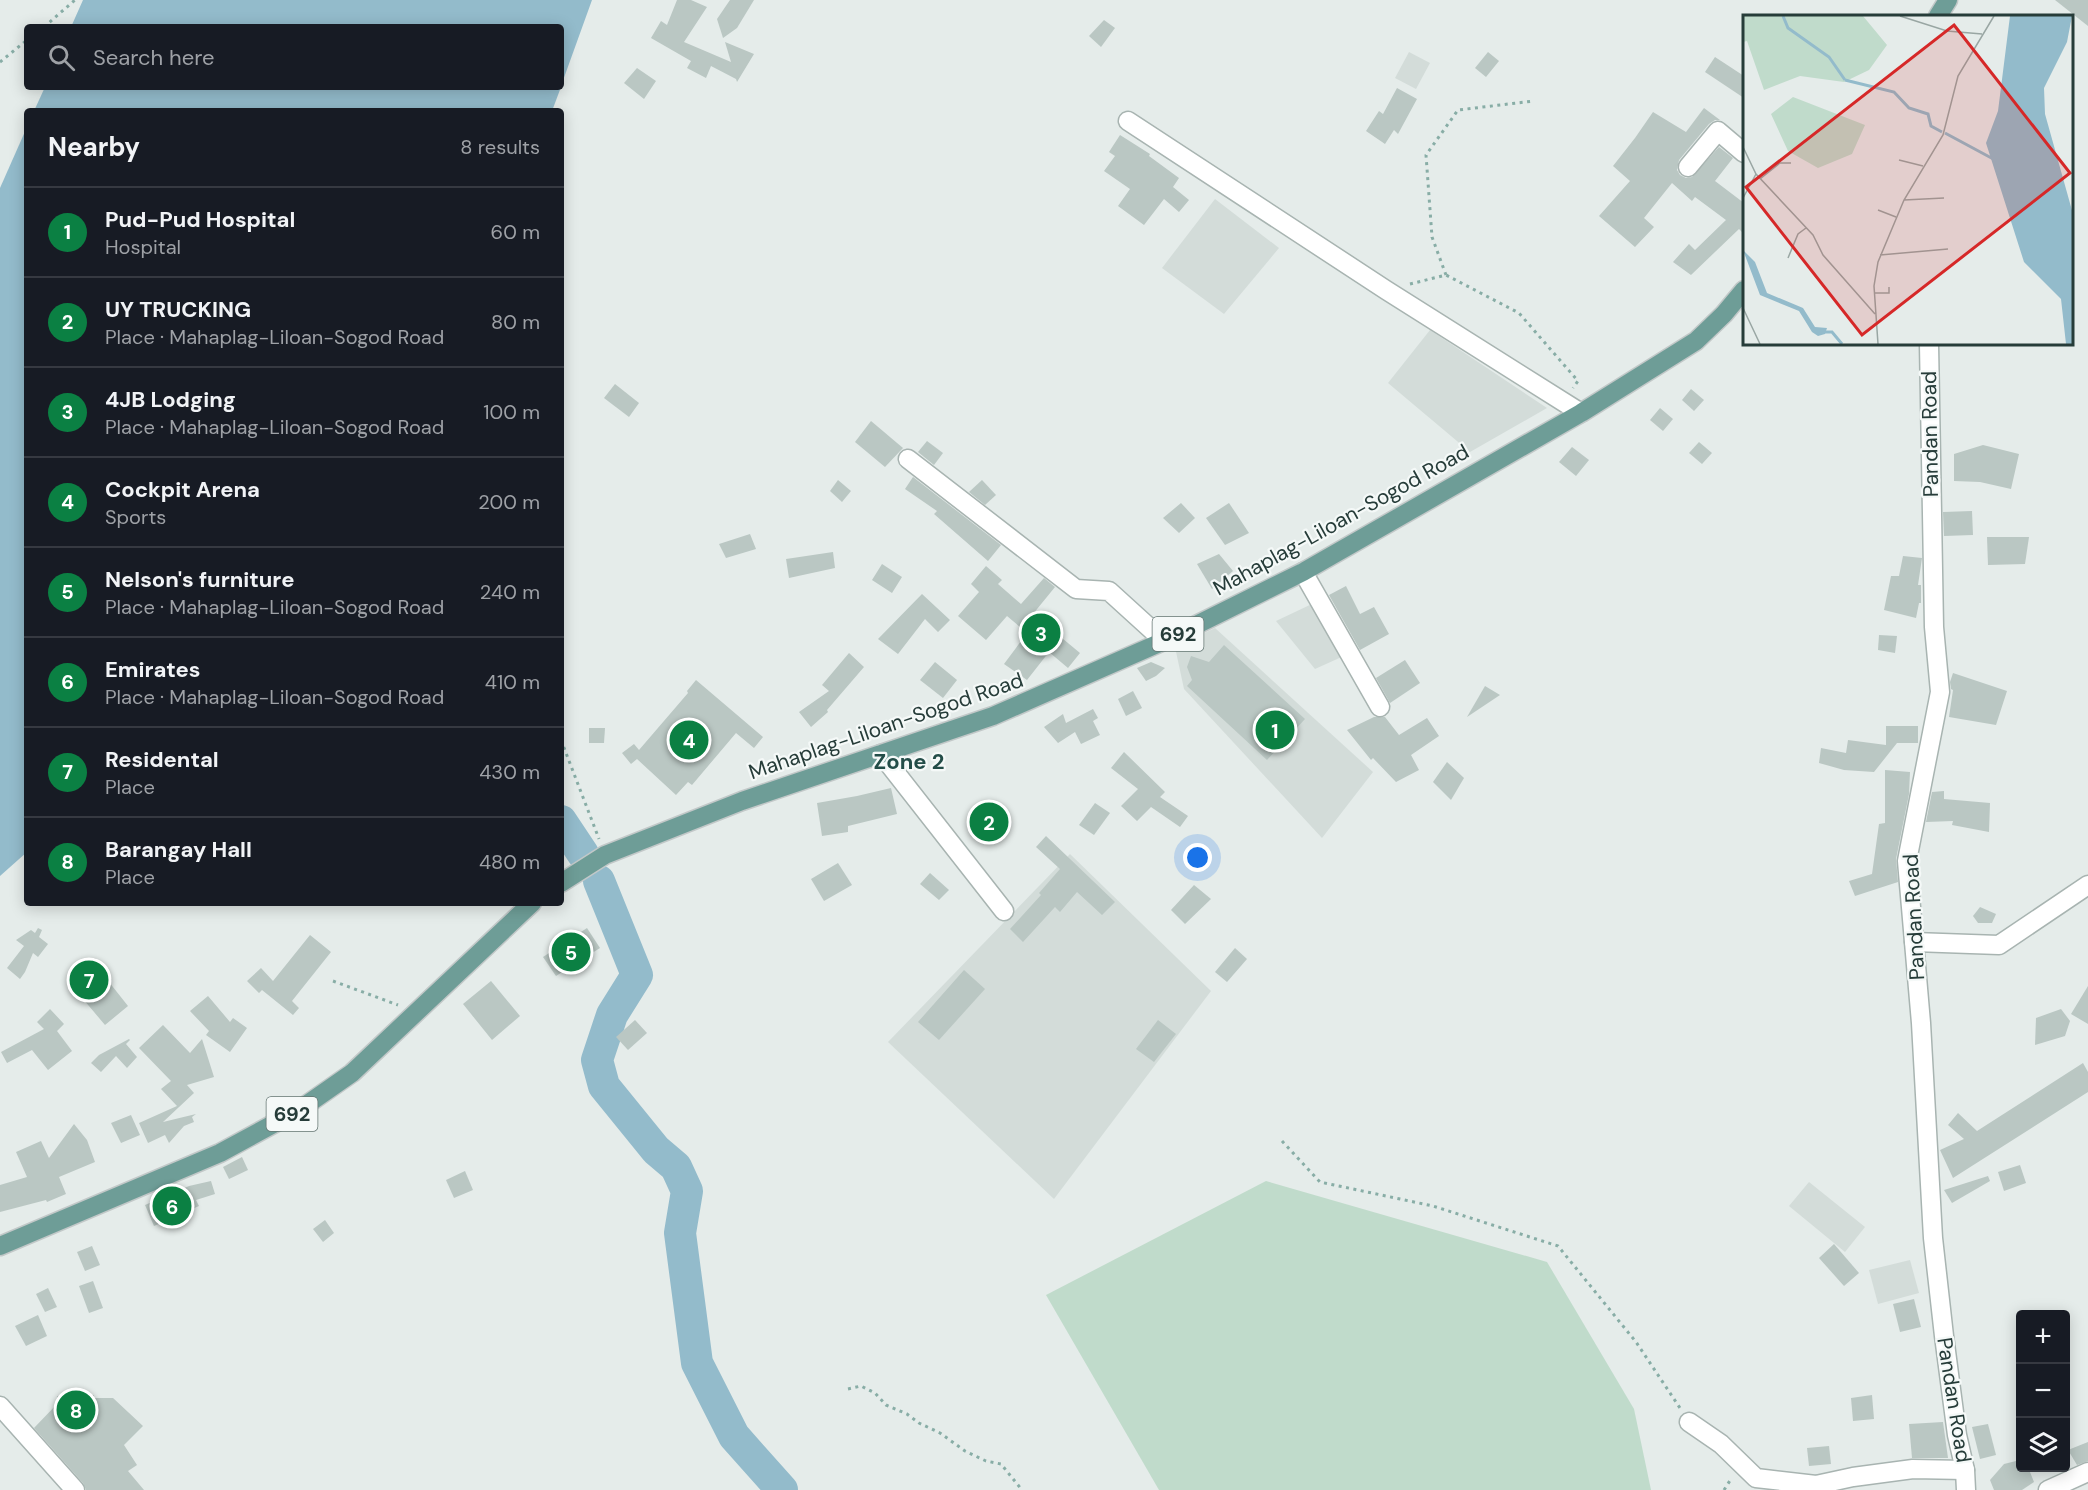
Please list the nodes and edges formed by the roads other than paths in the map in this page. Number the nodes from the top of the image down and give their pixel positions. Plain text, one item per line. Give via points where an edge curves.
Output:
1 (1948, 0) edge
2 (1939, 15) edge
3 (1128, 121) dead end
4 (1743, 152) edge
5 (1688, 167) dead end
6 (1743, 291) edge
7 (1929, 345) edge
8 (1581, 412) junction
9 (908, 459) dead end
10 (1303, 572) junction
11 (1164, 641) junction
12 (1380, 707) dead end
13 (881, 754) junction
14 (564, 881) edge
15 (2088, 885) edge
16 (529, 906) edge
17 (1004, 911) dead end
18 (1914, 942) junction
19 (0, 1246) edge
20 (0, 1406) edge
21 (1689, 1422) road end
22 (1965, 1470) junction
23 (2088, 1472) edge
24 (75, 1490) edge
25 (1966, 1490) edge
26 (2048, 1490) edge

1 - 2 main road
3 - 8 street
4 - 5 street via 1718,132
6 - 8 main road, Mahaplag-Liloan-Sogod Road / 692 via 1696,341
7 - 18 street, Pandan Road via 1934,627 1940,692 1907,861
8 - 10 main road, Mahaplag-Liloan-Sogod Road / 692
9 - 11 street via 1076,589 1108,591
10 - 11 main road, Mahaplag-Liloan-Sogod Road / 692
10 - 12 street
11 - 13 main road, Mahaplag-Liloan-Sogod Road / 692 via 993,716
13 - 14 main road, Mahaplag-Liloan-Sogod Road / 692 via 742,801 605,855
13 - 17 street
15 - 18 street via 1999,945
16 - 19 main road, 692 via 352,1073 299,1110 220,1153
18 - 22 street, Pandan Road via 1935,1248 1957,1435
20 - 24 street
21 - 22 street via 1721,1444 1756,1478 1816,1485 1913,1469
22 - 25 street, Pandan Road
23 - 26 street

